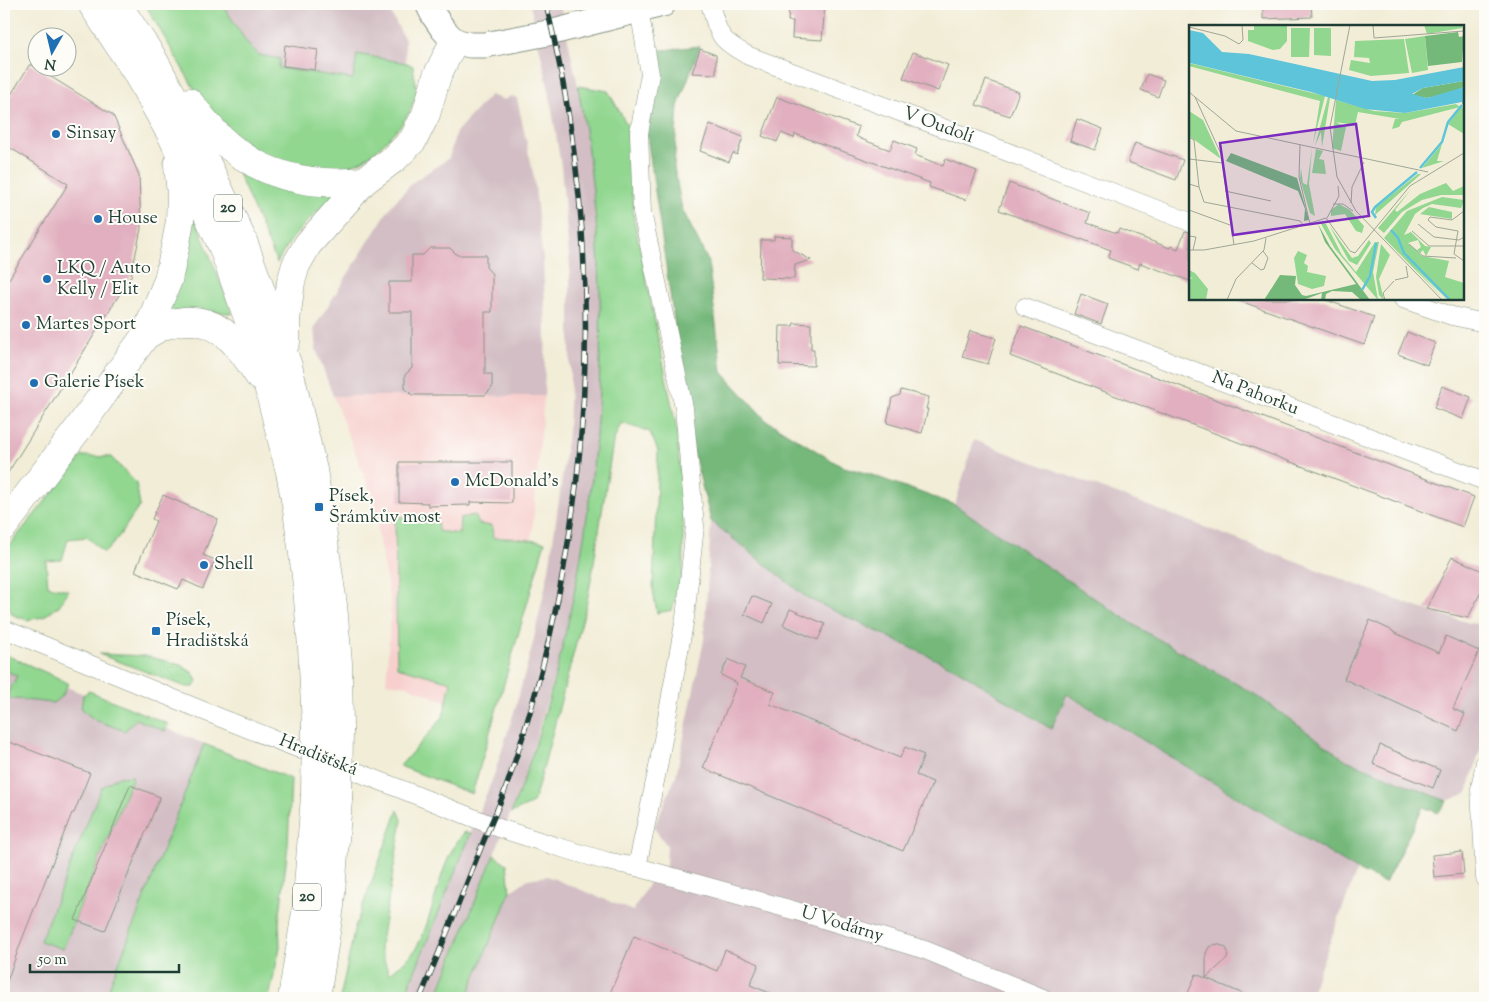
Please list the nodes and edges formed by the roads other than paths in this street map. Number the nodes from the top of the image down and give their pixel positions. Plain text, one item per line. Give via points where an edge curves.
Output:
1 (92, 4) edge
2 (117, 4) edge
3 (428, 4) edge
4 (663, 4) edge
5 (710, 4) edge
6 (639, 9) junction
7 (454, 41) junction
8 (152, 57) junction
9 (172, 136) junction
10 (364, 181) junction
11 (1189, 222) edge
12 (1406, 300) edge
13 (1025, 307) dead end
14 (1485, 322) edge
15 (145, 336) junction
16 (288, 366) junction
17 (272, 401) junction
18 (1485, 482) edge
19 (4, 526) edge
20 (4, 629) edge
21 (328, 728) junction
22 (1485, 762) edge
23 (1482, 790) edge
24 (327, 798) junction
25 (637, 867) junction
26 (1485, 878) edge
27 (292, 998) edge
28 (316, 998) edge
29 (1043, 998) edge

1 - 9 highway, 20 via 135,70
2 - 8 highway, 20
3 - 7 street
4 - 6 street
5 - 11 street, V Oudolí via 722,38 749,56
6 - 7 street via 502,43 470,45
6 - 25 street via 650,74 639,133 642,212 684,408 695,526 685,618
7 - 10 highway via 413,140
8 - 10 highway via 214,131 249,160 299,179 332,183
8 - 16 highway, 20 via 192,132 243,241
9 - 15 highway via 180,186 180,221 168,280
9 - 17 highway, 20 via 223,248 255,338
10 - 16 highway via 308,244 296,264 286,320
12 - 14 street via 1452,316
13 - 18 street, Na Pahorku
15 - 17 highway via 165,325 185,321 214,326 245,355
15 - 19 highway
16 - 21 highway, 20 via 321,516 333,605 337,653
17 - 21 highway, 20 via 290,472 306,576 312,647
20 - 25 street, Hradišťská via 499,828
21 - 24 highway, 20, bridge
22 - 23 street
23 - 26 street
24 - 27 highway, 20
24 - 28 highway, 20 via 330,906
25 - 29 street, U Vodárny via 925,950

